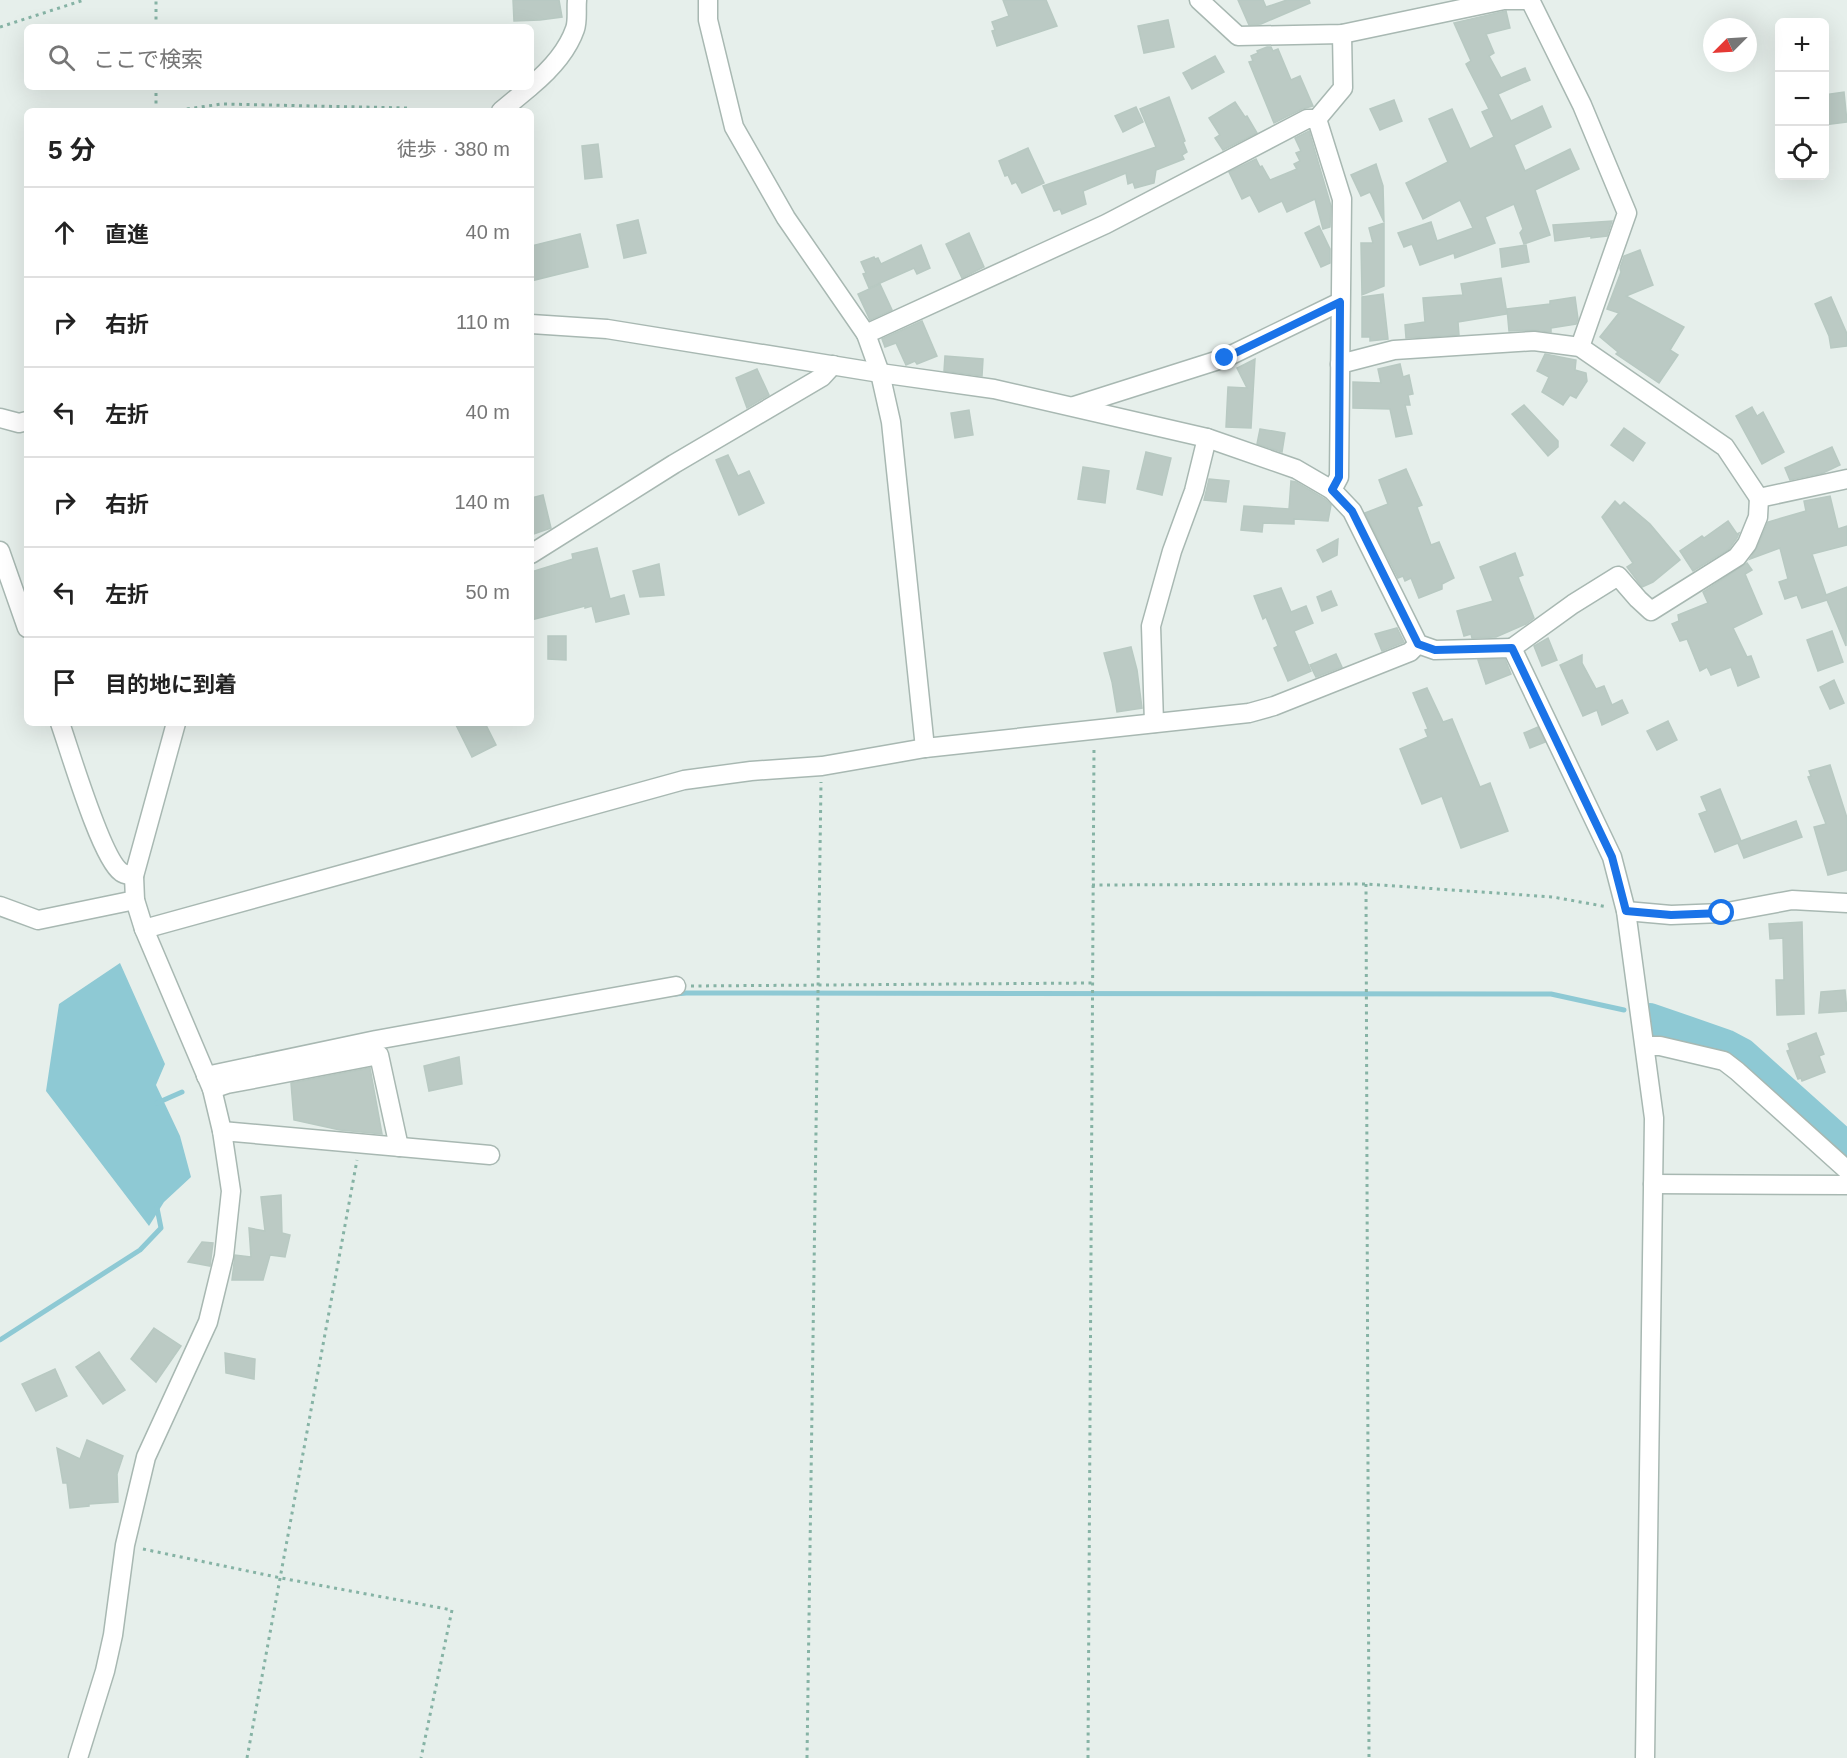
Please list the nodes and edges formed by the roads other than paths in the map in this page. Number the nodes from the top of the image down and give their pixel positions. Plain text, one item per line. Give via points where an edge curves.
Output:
1 (577, 0) edge
2 (708, 0) edge
3 (1199, 0) edge
4 (1530, 0) edge
5 (1342, 34) junction
6 (534, 84) edge
7 (527, 90) edge
8 (505, 108) edge
9 (1317, 119) junction
10 (1340, 302) junction
11 (534, 324) edge
12 (866, 333) junction
13 (1580, 347) junction
14 (1340, 364) junction
15 (833, 365) junction
16 (880, 373) junction
17 (1073, 407) junction
18 (0, 418) edge
19 (24, 422) edge
20 (1207, 438) junction
21 (1847, 479) edge
22 (1332, 490) junction
23 (1760, 498) junction
24 (0, 551) edge
25 (534, 552) edge
26 (24, 619) edge
27 (1418, 644) junction
28 (1512, 648) junction
29 (1154, 723) junction
30 (61, 726) edge
31 (175, 726) edge
32 (925, 748) junction
33 (134, 876) junction
34 (135, 900) junction
35 (1847, 903) edge
36 (0, 906) edge
37 (1626, 911) junction
38 (144, 929) junction
39 (676, 986) road end
40 (1645, 1046) junction
41 (209, 1083) junction
42 (222, 1131) junction
43 (399, 1147) junction
44 (490, 1155) dead end
45 (1847, 1170) edge
46 (1653, 1184) junction
47 (1847, 1185) edge
48 (78, 1758) edge
49 (1645, 1758) edge

1 - 6 street via 576,28 564,51
2 - 12 street via 708,20 734,127 786,218
3 - 5 street via 1238,36
4 - 5 street via 1504,0
4 - 13 street via 1582,105 1627,213
5 - 9 street via 1343,88
7 - 8 street
9 - 10 street via 1342,199
9 - 12 street via 1307,119 1106,224
10 - 14 street
10 - 17 street via 1225,358
11 - 15 street via 607,329
12 - 16 street
13 - 14 street via 1534,341 1395,350
13 - 23 street via 1725,447
14 - 22 street via 1339,477
15 - 16 street
15 - 25 street via 822,377
16 - 17 street via 994,389
16 - 32 street via 891,422
17 - 20 street
18 - 19 street
20 - 22 street via 1296,469
20 - 29 street via 1151,626
21 - 23 street
22 - 27 street via 1352,511
23 - 28 street via 1758,517 1737,557 1680,594 1651,611 1618,576
24 - 26 street
27 - 28 street via 1435,650
27 - 29 street via 1410,652 1274,706 1250,713
28 - 37 street via 1612,857
29 - 32 street
30 - 33 street via 102,842 122,873
31 - 33 street
32 - 38 street via 822,766 684,780
33 - 34 street
34 - 36 street via 38,920
34 - 38 street
35 - 37 street via 1792,900 1722,913 1671,915
37 - 40 street
38 - 41 street
39 - 41 street via 376,1040
40 - 45 street via 1724,1061
40 - 46 street via 1654,1118
41 - 42 street
41 - 43 street via 227,1084 379,1054
42 - 43 street
42 - 48 street via 231,1191 224,1256 208,1322 146,1457 125,1545 105,1671
43 - 44 street
46 - 47 street
46 - 49 street

